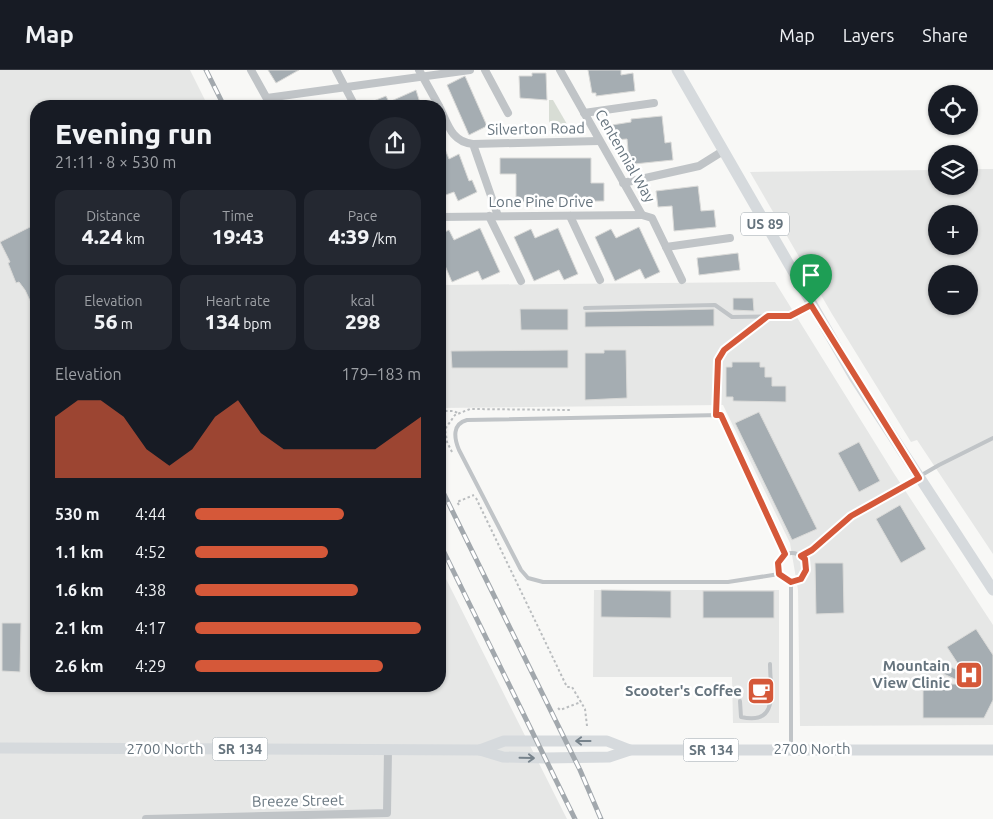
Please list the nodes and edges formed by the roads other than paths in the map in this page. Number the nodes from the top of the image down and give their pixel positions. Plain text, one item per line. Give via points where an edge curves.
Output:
1 (251, 70) edge
2 (336, 70) edge
3 (470, 70) edge
4 (485, 70) edge
5 (560, 70) edge
6 (677, 70) edge
7 (421, 73) edge
8 (345, 87) junction
9 (268, 100) edge
10 (279, 100) edge
11 (352, 100) edge
12 (436, 100) edge
13 (654, 102) dead end
14 (584, 112) junction
15 (508, 113) dead end
16 (446, 119) edge
17 (599, 141) junction
18 (473, 144) junction
19 (723, 151) junction
20 (624, 183) junction
21 (642, 215) junction
22 (494, 216) junction
23 (570, 216) junction
24 (446, 217) edge
25 (730, 238) dead end
26 (666, 247) junction
27 (600, 280) dead end
28 (682, 280) dead end
29 (520, 281) dead end
30 (811, 305) junction
31 (585, 308) dead end
32 (768, 316) junction
33 (716, 415) junction
34 (993, 438) edge
35 (919, 478) junction
36 (785, 554) junction
37 (801, 556) junction
38 (779, 574) junction
39 (791, 582) junction
40 (993, 590) edge
41 (770, 664) dead end
42 (740, 701) dead end
43 (0, 748) edge
44 (791, 749) junction
45 (388, 750) junction
46 (480, 750) junction
47 (630, 750) junction
48 (993, 750) edge
49 (146, 819) edge

1 - 9 street
2 - 8 street
3 - 7 street
4 - 15 street
5 - 14 street, Centennial Way
6 - 19 main road, US 89
7 - 8 street
7 - 12 street
8 - 10 street
8 - 11 street
13 - 14 street
14 - 17 street, Centennial Way
16 - 18 street via 457,140
17 - 18 street, Silverton Road
17 - 20 street, Centennial Way
18 - 22 street
19 - 20 street via 699,166
19 - 30 main road, US 89
20 - 21 street, Centennial Way
21 - 23 street, Lone Pine Drive
21 - 26 street, Centennial Way via 652,218
22 - 23 street, Lone Pine Drive
22 - 24 street, Lone Pine Drive
22 - 29 street
23 - 27 street
25 - 26 street
26 - 28 street, Centennial Way
30 - 32 lane via 790,316
30 - 35 main road, US 89
31 - 32 lane via 715,305 732,317
32 - 33 lane via 724,350 718,360
33 - 36 lane via 721,415
33 - 38 lane via 467,420 458,426 455,438 521,570 533,579 543,582 728,582
34 - 35 lane
35 - 37 lane via 851,516
35 - 40 main road, US 89
36 - 37 lane via 790,552
36 - 38 lane via 778,563
37 - 39 lane via 805,559 806,570 801,579
38 - 39 lane
39 - 44 lane
41 - 42 lane via 770,709 759,718 741,717
43 - 45 main road, 2700 North / SR 134
44 - 47 main road, 2700 North / SR 134
44 - 48 main road, 2700 North / SR 134
45 - 46 main road, 2700 North / SR 134
45 - 49 street, Breeze Street via 387,813
46 -> 47 main road, 2700 North / SR 134 via 503,757 545,758 609,757
47 -> 46 main road, 2700 North / SR 134 via 607,741 504,741

